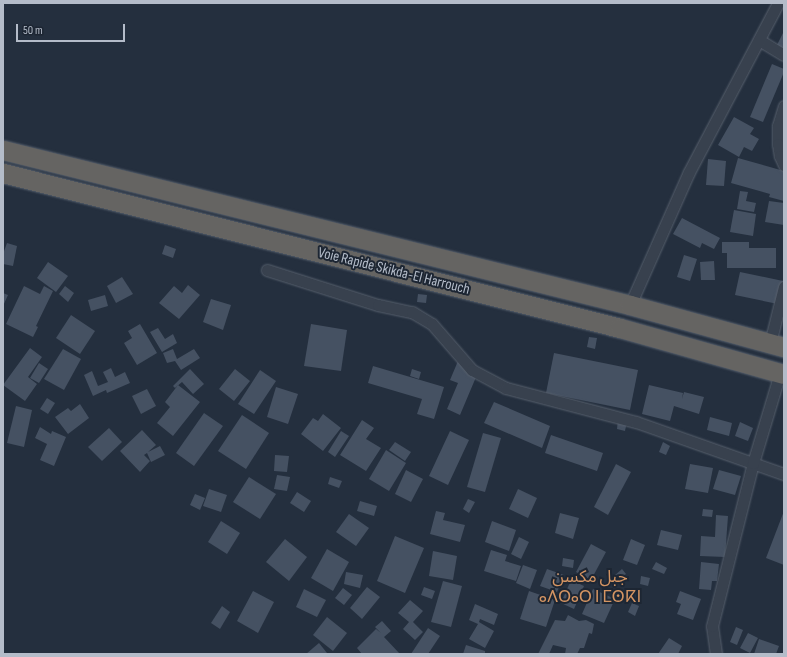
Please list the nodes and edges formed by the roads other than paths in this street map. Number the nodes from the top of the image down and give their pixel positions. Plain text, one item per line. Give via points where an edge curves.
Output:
1 (778, 3) edge
2 (759, 40) junction
3 (784, 55) edge
4 (784, 106) edge
5 (3, 150) edge
6 (784, 165) edge
7 (3, 174) edge
8 (267, 270) dead end
9 (784, 287) edge
10 (630, 306) junction
11 (777, 345) edge
12 (782, 373) edge
13 (753, 463) junction
14 (784, 474) edge
15 (716, 654) edge

1 - 2 street
2 - 3 street
2 - 10 street via 689,172
4 - 6 street via 778,126 778,144
5 - 10 highway, Voie Rapide Skikda-El Harrouch
7 - 12 highway, Voie Rapide Skikda-El Harrouch via 620,328
8 - 13 street via 378,305 412,312 432,324 472,370 506,388 636,422
9 - 11 street
10 - 11 highway, Voie Rapide Skikda-El Harrouch
12 - 13 street
13 - 14 street
13 - 15 street via 712,626

